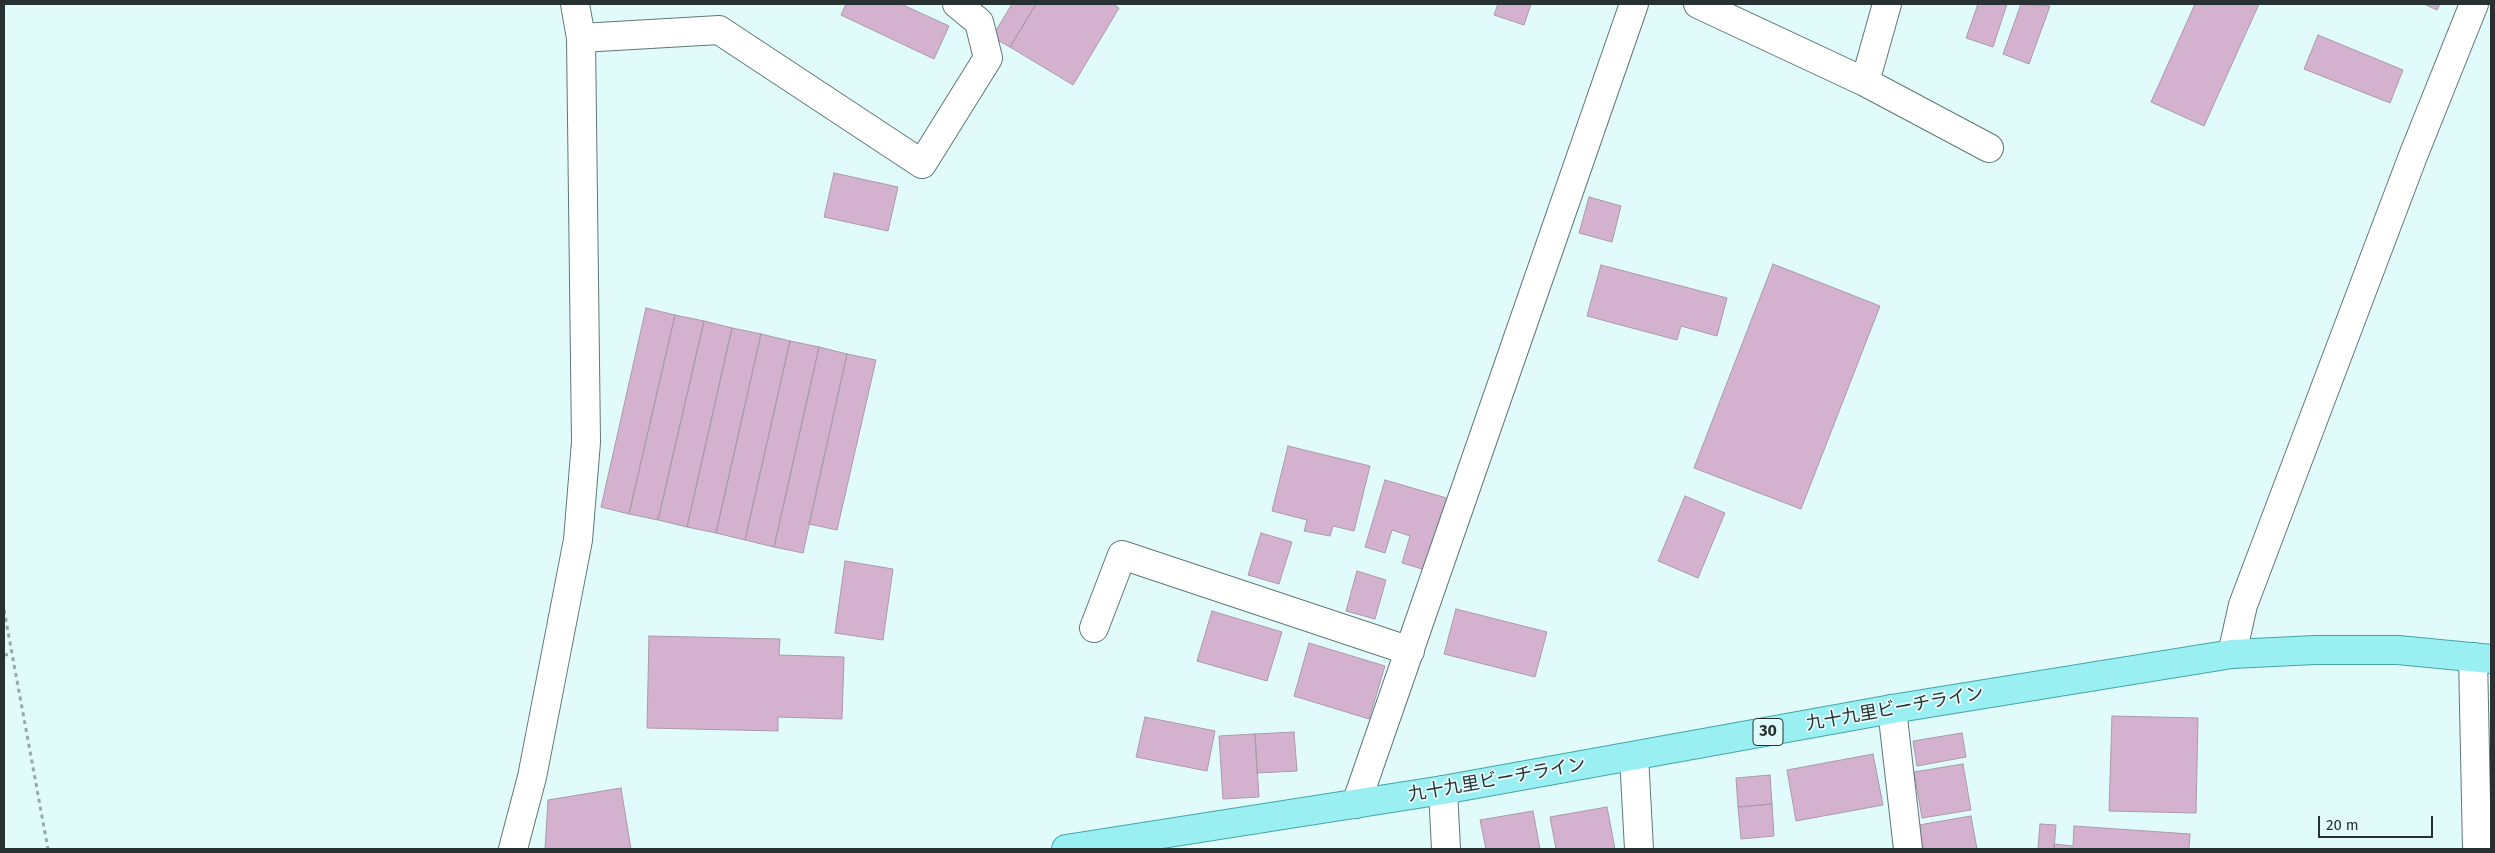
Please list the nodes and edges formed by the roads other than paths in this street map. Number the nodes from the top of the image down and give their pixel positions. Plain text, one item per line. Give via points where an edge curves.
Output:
1 (575, 4) edge
2 (957, 4) edge
3 (1634, 4) edge
4 (1698, 4) edge
5 (1887, 4) edge
6 (2474, 4) edge
7 (581, 38) junction
8 (1865, 82) junction
9 (1989, 148) dead end
10 (1094, 628) dead end
11 (1410, 651) junction
12 (2232, 654) junction
13 (2482, 658) edge
14 (1892, 709) junction
15 (1634, 756) junction
16 (1442, 790) junction
17 (1356, 804) junction
18 (513, 849) edge
19 (1066, 849) edge
20 (1446, 849) edge
21 (1639, 849) edge
22 (1908, 849) edge
23 (2477, 849) edge

1 - 7 street
2 - 7 street via 979,22 988,58 922,164 718,30
3 - 11 street
4 - 8 street
5 - 8 street
6 - 12 street via 2243,605
7 - 18 street via 586,442 578,540 532,777
8 - 9 street
10 - 11 street via 1122,555
11 - 17 street
12 - 13 main road, 九十九里ビーチライン / 30 via 2398,650
12 - 14 main road, 九十九里ビーチライン / 30
13 - 23 street
14 - 15 main road, 九十九里ビーチライン / 30
14 - 22 street
15 - 16 main road, 九十九里ビーチライン / 30
15 - 21 street
16 - 17 main road, 九十九里ビーチライン / 30
16 - 20 street
17 - 19 main road, 九十九里ビーチライン / 30

